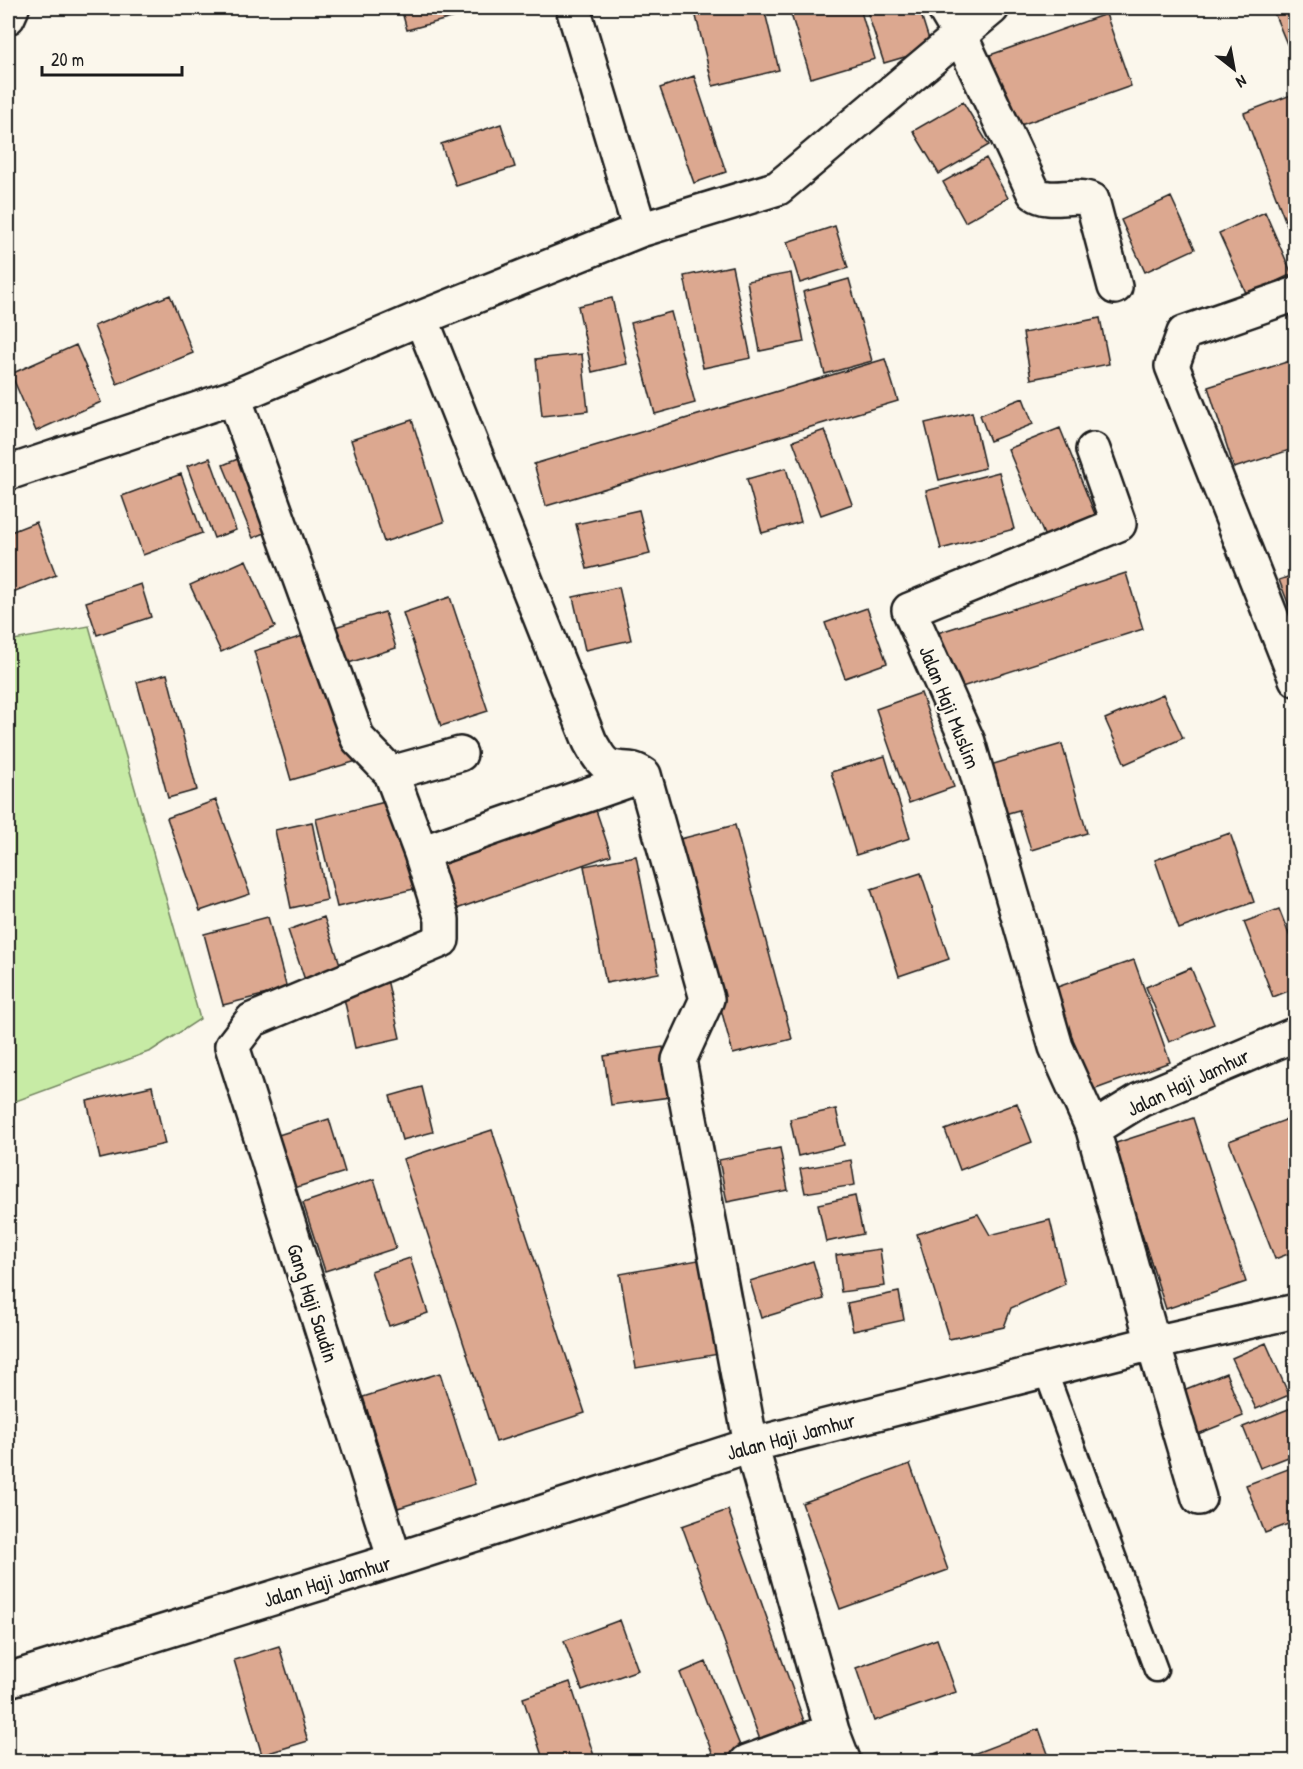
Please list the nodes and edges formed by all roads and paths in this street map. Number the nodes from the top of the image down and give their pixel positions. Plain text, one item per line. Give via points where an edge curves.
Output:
1 (12, 8) edge
2 (573, 8) edge
3 (992, 8) edge
4 (8, 17) edge
5 (952, 21) edge
6 (640, 230) junction
7 (1115, 287) dead end
8 (1296, 294) edge
9 (421, 318) junction
10 (234, 397) junction
11 (1093, 450) dead end
12 (8, 473) edge
13 (1296, 679) edge
14 (460, 753) dead end
15 (391, 773) junction
16 (644, 775) junction
17 (421, 853) junction
18 (1296, 1034) edge
19 (1093, 1130) junction
20 (1296, 1311) edge
21 (1153, 1343) junction
22 (1045, 1370) junction
23 (751, 1445) junction
24 (1199, 1498) dead end
25 (395, 1560) junction
26 (1156, 1670) dead end
27 (8, 1680) edge
28 (832, 1731) junction
29 (747, 1761) edge
30 (844, 1761) edge

1 - 4 main road
2 - 6 main road
3 - 5 main road
5 - 6 main road via 778,188
5 - 7 main road via 1034,193 1041,198 1092,200
6 - 9 main road
8 - 13 main road via 1184,333 1172,366
9 - 10 main road
9 - 16 main road via 590,742 611,767 630,767
10 - 12 main road
10 - 15 main road via 358,739
11 - 19 main road, Jalan Haji Muslim via 1119,524 909,610 968,742 1056,1047
14 - 15 main road
15 - 17 main road
16 - 17 main road
16 - 23 main road via 707,999 679,1060
17 - 25 main road, Gang Haji Saudin via 442,919 442,940 252,1020 232,1046
18 - 19 main road, Jalan Haji Jamhur via 1140,1100
19 - 21 main road
20 - 21 main road, Jalan Haji Jamhur
21 - 22 main road, Jalan Haji Jamhur
21 - 24 main road
22 - 23 main road, Jalan Haji Jamhur
22 - 26 lane
23 - 25 main road, Jalan Haji Jamhur
23 - 28 main road
25 - 27 main road, Jalan Haji Jamhur
28 - 29 main road
28 - 30 main road

